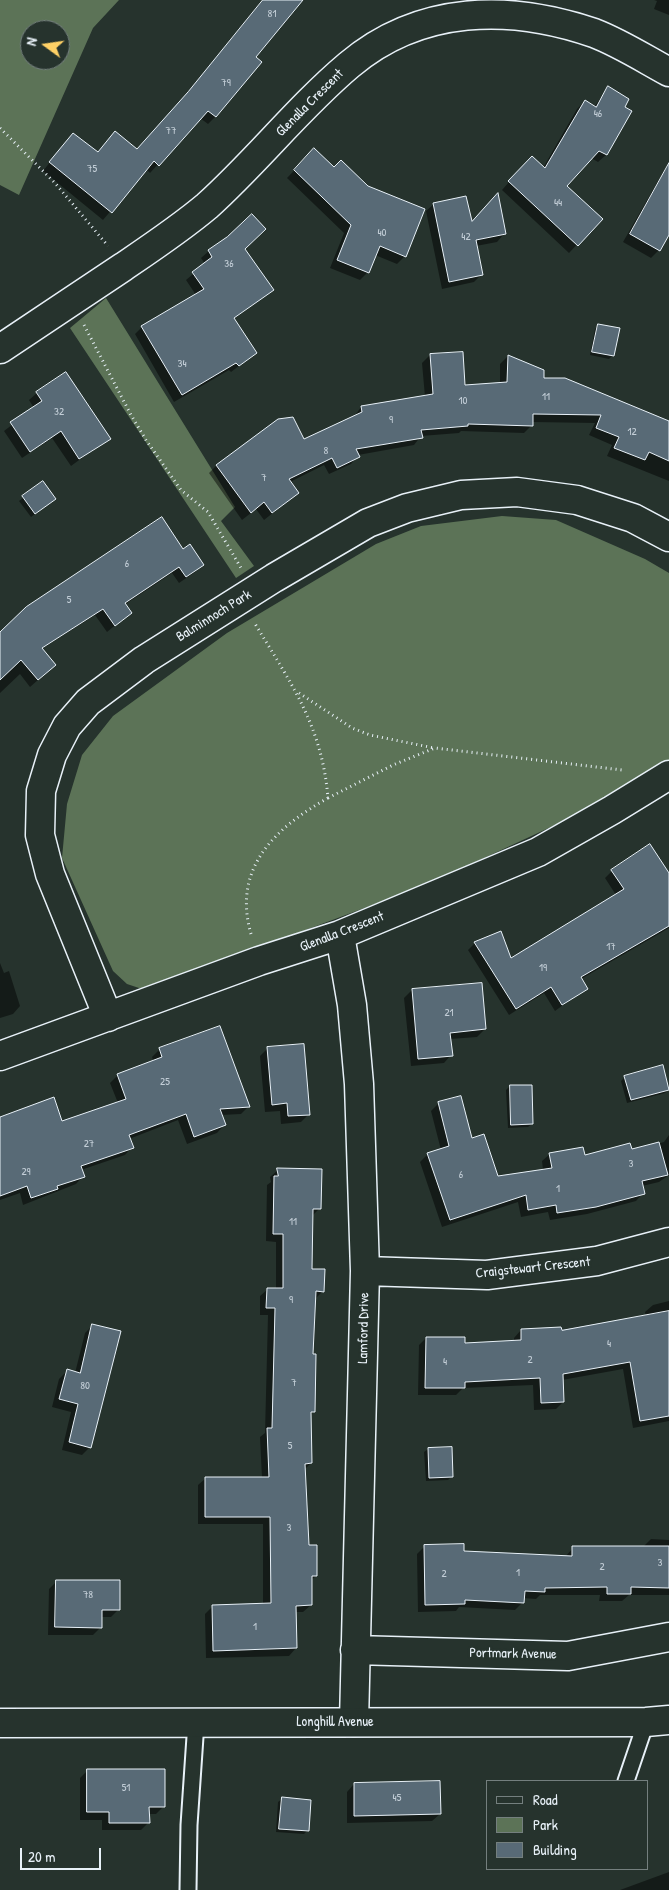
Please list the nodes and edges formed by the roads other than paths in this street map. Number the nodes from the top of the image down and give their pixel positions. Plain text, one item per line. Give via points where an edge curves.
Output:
1 (669, 72) edge
2 (0, 350) edge
3 (669, 537) edge
4 (667, 776) edge
5 (340, 935) junction
6 (108, 1017) junction
7 (0, 1056) edge
8 (669, 1242) edge
9 (365, 1271) junction
10 (669, 1637) edge
11 (355, 1650) junction
12 (658, 1721) edge
13 (196, 1722) junction
14 (354, 1722) junction
15 (0, 1723) edge
16 (627, 1780) edge
17 (188, 1890) edge

1 - 2 street, Glenalla Crescent via 596,34 534,18 482,14 448,17 387,37 350,64 310,101 251,165 205,207 125,266
3 - 6 street, Balminnoch Park via 633,518 577,500 517,492 461,495 407,508 368,523 274,578 144,660 88,702 67,726 52,755 41,791 40,835 50,874
4 - 5 street, Glenalla Crescent via 538,852
5 - 6 street, Glenalla Crescent
5 - 9 street, Lamford Drive via 352,1005 359,1084
6 - 7 street, Glenalla Crescent
8 - 9 street, Craigstewart Crescent via 598,1261 487,1275
9 - 11 street, Lamford Drive
10 - 11 street, Portmark Avenue via 568,1656
11 - 14 street, Lamford Drive
12 - 14 street, Longhill Avenue
12 - 16 lane
13 - 14 street, Longhill Avenue
13 - 15 street, Longhill Avenue
13 - 17 lane

